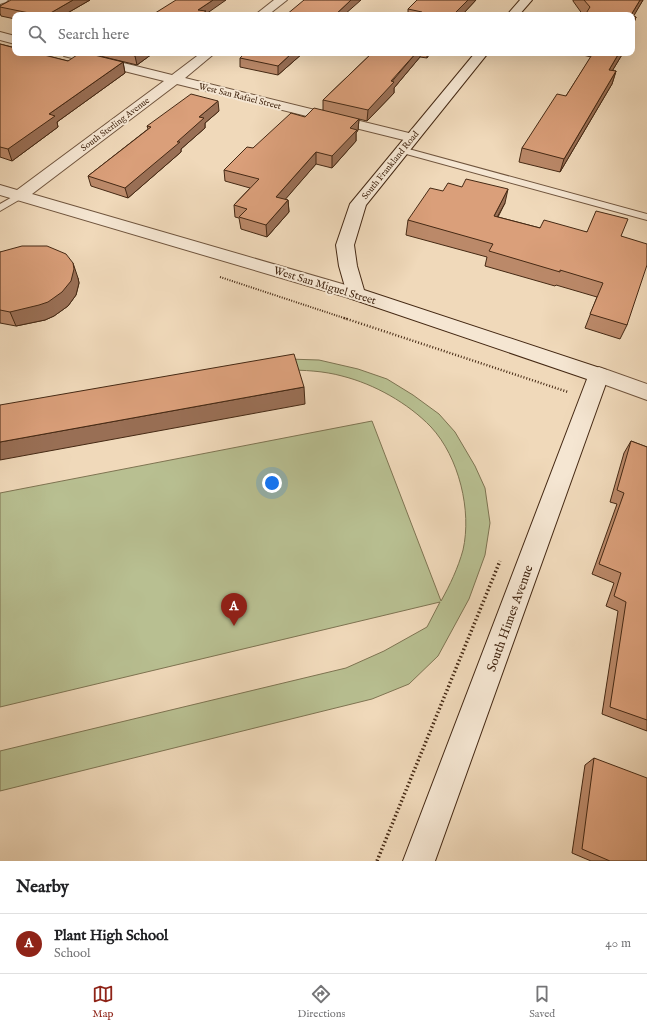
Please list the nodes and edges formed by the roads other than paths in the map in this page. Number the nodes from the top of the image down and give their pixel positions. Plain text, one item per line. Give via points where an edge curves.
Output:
1 (281, 0) edge
2 (526, 0) edge
3 (264, 12) edge
4 (516, 12) edge
5 (0, 36) edge
6 (12, 39) edge
7 (80, 56) edge
8 (205, 56) edge
9 (480, 56) edge
10 (173, 79) junction
11 (412, 138) junction
12 (402, 150) junction
13 (0, 190) edge
14 (21, 195) junction
15 (0, 208) edge
16 (647, 217) edge
17 (356, 294) junction
18 (599, 375) junction
19 (647, 392) edge
20 (419, 861) edge

1 - 3 street
2 - 4 street
5 - 6 street
7 - 10 street, West San Rafael Street
8 - 10 street, South Sterling Avenue
9 - 11 street, South Frankland Road
10 - 11 street, West San Rafael Street
10 - 14 street, South Sterling Avenue
11 - 12 street, South Frankland Road
12 - 16 lane
12 - 17 street, South Frankland Road via 358,204 350,227 345,245
13 - 14 street, West San Miguel Street
14 - 15 lane
14 - 17 street, West San Miguel Street
17 - 18 street, West San Miguel Street
18 - 19 street, West San Miguel Street
18 - 20 street, South Himes Avenue

